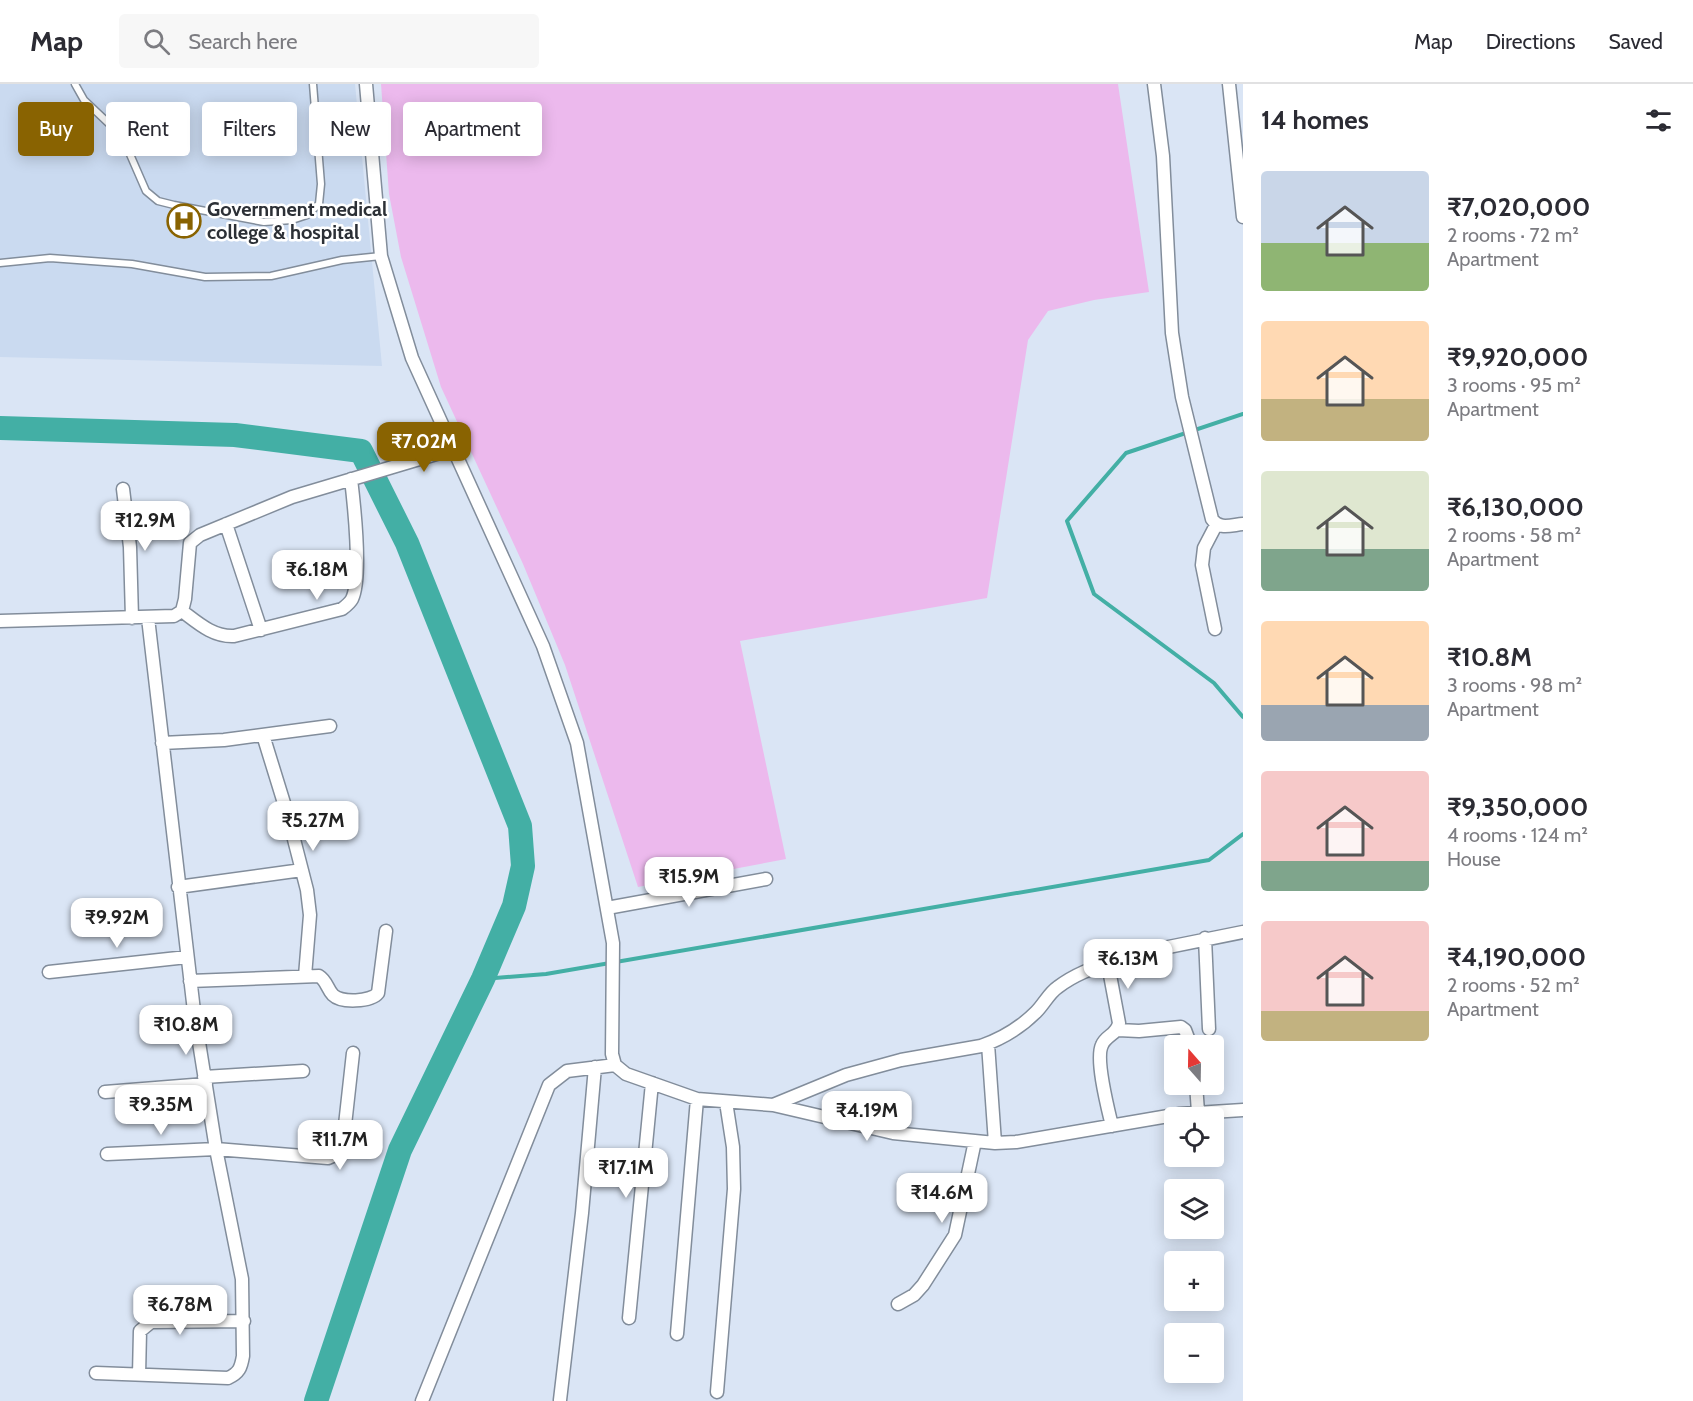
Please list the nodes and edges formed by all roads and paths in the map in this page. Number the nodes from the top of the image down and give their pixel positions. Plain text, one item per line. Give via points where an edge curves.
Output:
1 (75, 84) edge
2 (313, 84) edge
3 (366, 84) edge
4 (1154, 84) edge
5 (1229, 84) edge
6 (1243, 217) edge
7 (381, 256) junction
8 (0, 263) edge
9 (453, 449) junction
10 (356, 477) junction
11 (123, 489) dead end
12 (226, 524) junction
13 (1243, 524) edge
14 (1216, 525) junction
15 (182, 611) junction
16 (132, 618) junction
17 (148, 618) junction
18 (0, 621) edge
19 (1215, 629) dead end
20 (261, 630) junction
21 (330, 726) dead end
22 (263, 735) junction
23 (162, 743) junction
24 (302, 870) junction
25 (766, 879) dead end
26 (178, 886) junction
27 (607, 908) junction
28 (386, 931) dead end
29 (1243, 932) edge
30 (1205, 938) junction
31 (187, 957) junction
32 (1113, 961) junction
33 (49, 972) dead end
34 (305, 976) junction
35 (190, 981) junction
36 (1209, 1029) dead end
37 (1118, 1030) junction
38 (1187, 1035) edge
39 (987, 1044) junction
40 (353, 1053) dead end
41 (615, 1065) junction
42 (595, 1067) junction
43 (303, 1071) dead end
44 (205, 1080) junction
45 (652, 1083) junction
46 (105, 1092) dead end
47 (697, 1099) junction
48 (726, 1102) junction
49 (773, 1106) junction
50 (1243, 1110) edge
51 (1224, 1111) edge
52 (1164, 1118) edge
53 (1112, 1126) junction
54 (975, 1142) junction
55 (995, 1143) junction
56 (216, 1149) junction
57 (107, 1154) dead end
58 (897, 1304) dead end
59 (629, 1318) dead end
60 (244, 1321) junction
61 (676, 1334) dead end
62 (96, 1373) dead end
63 (139, 1375) junction
64 (717, 1392) dead end
65 (560, 1400) edge
66 (422, 1401) edge

1 - 2 lane via 84,100 122,136 152,198 264,222 281,222 307,215 319,204
3 - 7 street
4 - 14 street via 1163,156 1172,333 1209,512
5 - 6 street
7 - 8 lane via 342,260 271,276 205,277 132,264 50,258
7 - 9 street via 412,358
9 - 10 street
9 - 27 street via 543,646 577,743
10 - 12 street
10 - 20 street via 355,586 351,602 342,609
11 - 16 street
12 - 15 street via 190,543
12 - 20 street
13 - 14 street
14 - 19 street via 1204,548 1202,565
15 - 17 street via 174,616
15 - 20 street via 224,637
16 - 17 street
16 - 18 street
17 - 23 street
21 - 22 street
22 - 23 street
22 - 24 street
23 - 26 street
24 - 26 street
24 - 34 street via 310,906
25 - 27 street
26 - 31 street
27 - 41 street via 613,943
28 - 34 street via 381,982 374,999 338,998 323,979
29 - 30 street
30 - 32 street
30 - 36 street
31 - 33 street
31 - 35 street
32 - 37 street via 1110,975
32 - 39 street via 1081,972 1058,986 1022,1024
34 - 35 street
35 - 44 street
37 - 38 street via 1180,1027
37 - 53 street via 1101,1048
39 - 49 street via 846,1074
39 - 55 street
40 - 56 street via 342,1152 337,1156 301,1157
41 - 42 street
41 - 45 street via 626,1074
42 - 65 street
42 - 66 street via 567,1071 549,1085
43 - 44 street
44 - 46 street
44 - 56 street
45 - 47 street
45 - 59 street
47 - 48 street
47 - 61 street
48 - 49 street
48 - 64 street via 734,1189
49 - 54 street via 893,1134
50 - 51 street
52 - 53 street
53 - 55 street
54 - 55 street
54 - 58 street via 956,1235 923,1285
56 - 57 street
56 - 60 street via 242,1279
60 - 63 street via 151,1322 140,1331
60 - 63 street via 243,1356 236,1374 219,1378
62 - 63 street

